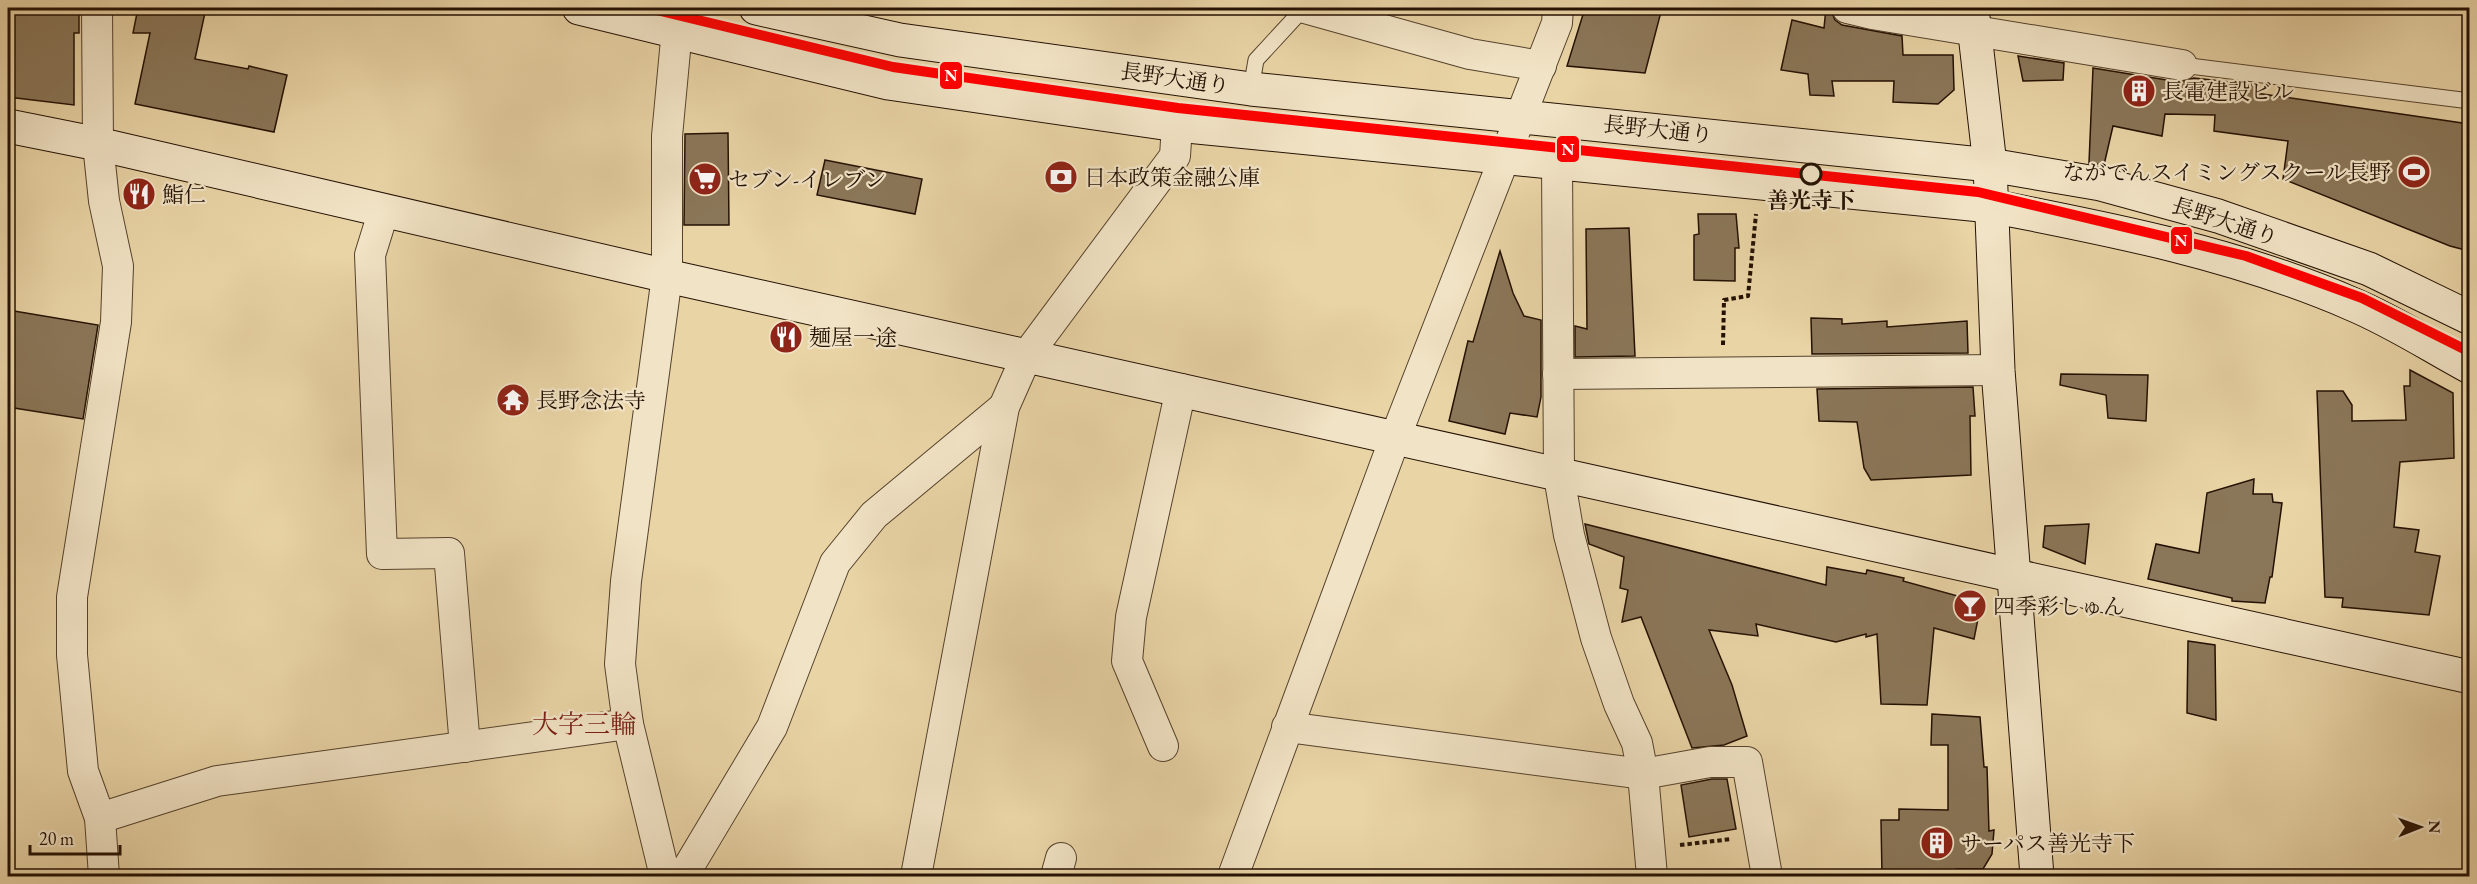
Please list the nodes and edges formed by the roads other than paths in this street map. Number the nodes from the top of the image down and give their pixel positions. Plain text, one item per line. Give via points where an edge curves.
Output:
1 (98, 8) edge
2 (579, 8) edge
3 (756, 8) edge
4 (1305, 8) edge
5 (1558, 8) edge
6 (1847, 8) edge
7 (849, 18) edge
8 (678, 19) edge
9 (1973, 19) edge
10 (2182, 65) joint
11 (1541, 66) junction
12 (1251, 89) junction
13 (2469, 101) edge
14 (1523, 115) junction
15 (1177, 125) junction
16 (8, 126) edge
17 (98, 144) junction
18 (1506, 158) junction
19 (1557, 162) junction
20 (1990, 165) junction
21 (1991, 207) junction
22 (384, 210) junction
23 (667, 276) junction
24 (2469, 318) edge
25 (1027, 355) junction
26 (2469, 367) edge
27 (1998, 370) junction
28 (1558, 374) junction
29 (1181, 389) junction
30 (1004, 407) junction
31 (1395, 438) junction
32 (1559, 476) junction
33 (2014, 577) junction
34 (2469, 677) edge
35 (628, 724) junction
36 (1287, 727) junction
37 (465, 747) junction
38 (1163, 747) dead end
39 (1643, 774) junction
40 (100, 818) junction
41 (1651, 863) edge
42 (104, 876) edge
43 (665, 876) edge
44 (683, 876) edge
45 (916, 876) edge
46 (1233, 876) edge
47 (1767, 876) edge
48 (2037, 876) edge

1 - 17 street
2 - 8 street, 長野大通り
3 - 7 street, 長野大通り
4 - 11 street via 1470,54
4 - 12 lane via 1256,60
5 - 11 street via 1557,23
6 - 9 street
7 - 12 street, 長野大通り via 900,40
8 - 15 street, 長野大通り via 888,82
8 - 23 street via 667,136
9 - 10 street
9 - 20 street
10 - 13 lane
11 - 14 street
12 - 14 street, 長野大通り
14 - 18 street
14 - 20 street, 長野大通り
15 - 18 street, 長野大通り
15 - 25 street via 1176,156
16 - 17 street
17 - 22 street
17 - 40 street via 104,201 118,266 116,322 72,597 72,655 83,771
18 - 19 street, 長野大通り
18 - 31 street
19 - 21 street, 長野大通り
19 - 28 street
20 - 21 street
20 - 24 street, 長野大通り via 2101,184 2218,216 2369,269
21 - 26 street, 長野大通り via 2114,230 2239,262 2354,304
21 - 27 street
22 - 23 street
22 - 37 street via 369,255 382,554 449,553
23 - 25 street
23 - 35 street via 626,581 620,664
25 - 29 street
25 - 30 street
27 - 28 street
27 - 33 street
28 - 32 street
29 - 31 street
29 - 38 street via 1131,617 1127,661
30 - 44 street via 874,515 835,563 772,727
30 - 45 street
31 - 32 street
31 - 36 street
32 - 33 street
32 - 39 street via 1569,535 1596,638 1637,743
33 - 34 street
33 - 48 street
35 - 37 street
35 - 43 street
36 - 39 street
36 - 46 street
37 - 40 street via 217,781
39 - 41 street
39 - 47 street via 1710,762 1747,762
40 - 42 street

